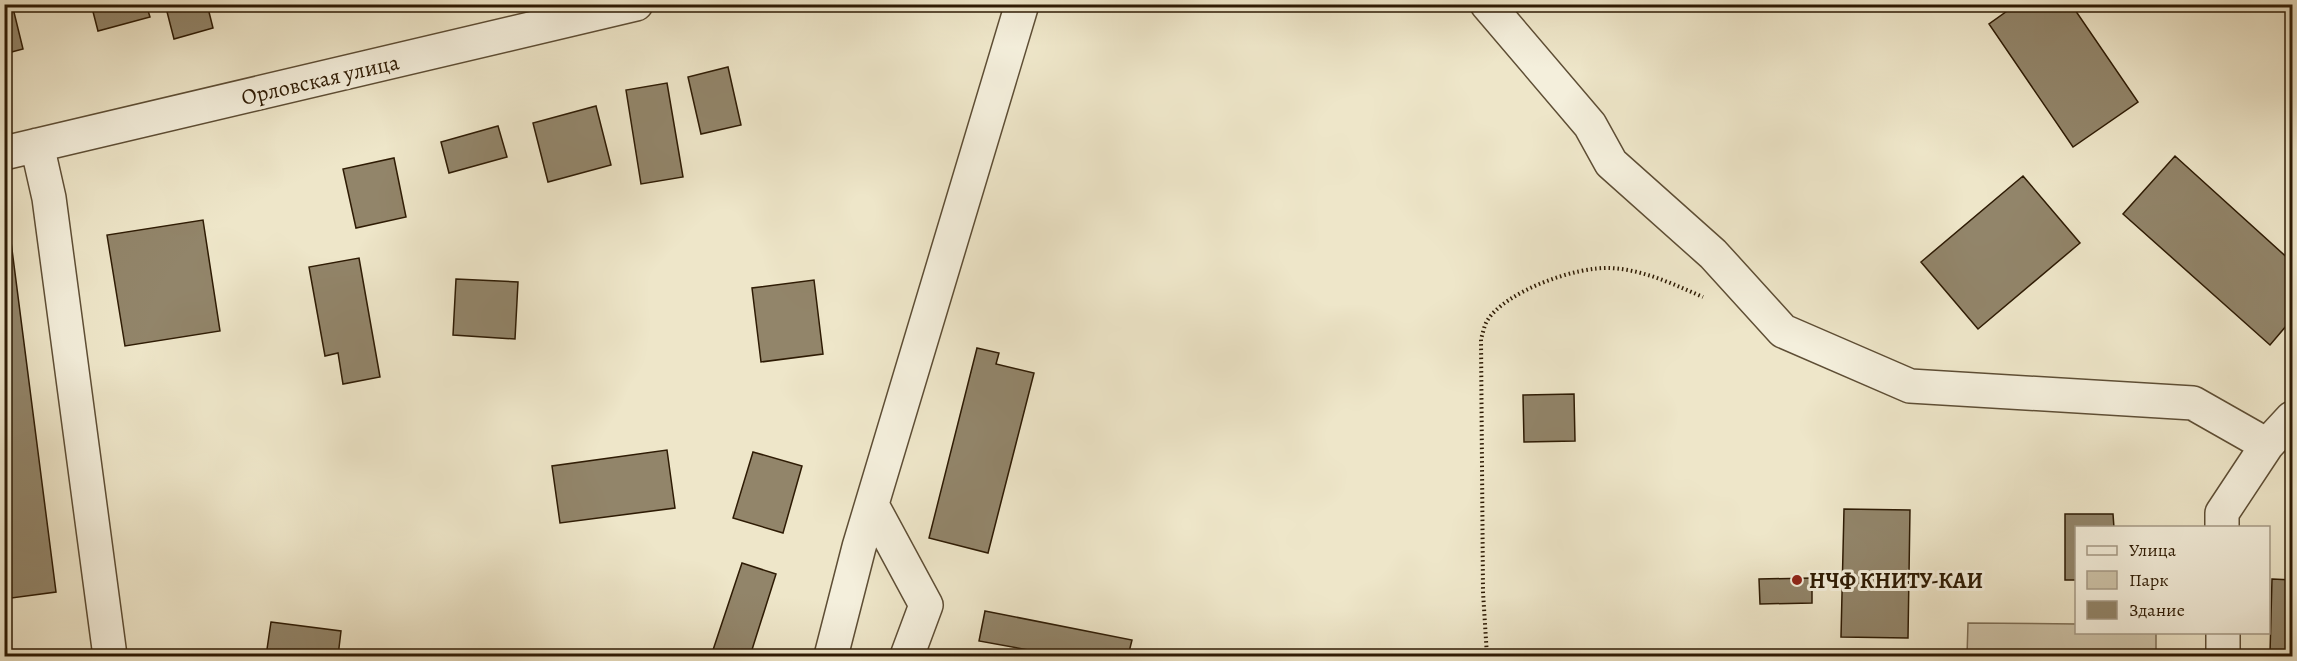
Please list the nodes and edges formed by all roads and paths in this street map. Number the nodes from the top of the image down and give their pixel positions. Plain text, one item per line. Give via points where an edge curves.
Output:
1 (636, 4) edge
2 (1022, 4) edge
3 (1487, 4) edge
4 (37, 145) junction
5 (4, 153) edge
6 (1707, 298) dead end
7 (2292, 418) edge
8 (2267, 445) junction
9 (872, 505) junction
10 (2222, 526) edge
11 (2223, 634) edge
12 (110, 657) edge
13 (831, 657) edge
14 (907, 657) edge
15 (1486, 657) edge
16 (2223, 657) edge

1 - 4 street, Орловская улица
2 - 9 street
3 - 8 street via 1590,125 1611,163 1713,254 1783,331 1910,386 2193,403
4 - 5 street, Орловская улица
4 - 12 street via 49,198
6 - 15 path via 1652,275 1611,268 1584,270 1526,291 1503,304 1488,321 1481,339
7 - 8 street
8 - 10 street via 2222,513
9 - 13 street
9 - 14 street via 926,605
11 - 16 street

